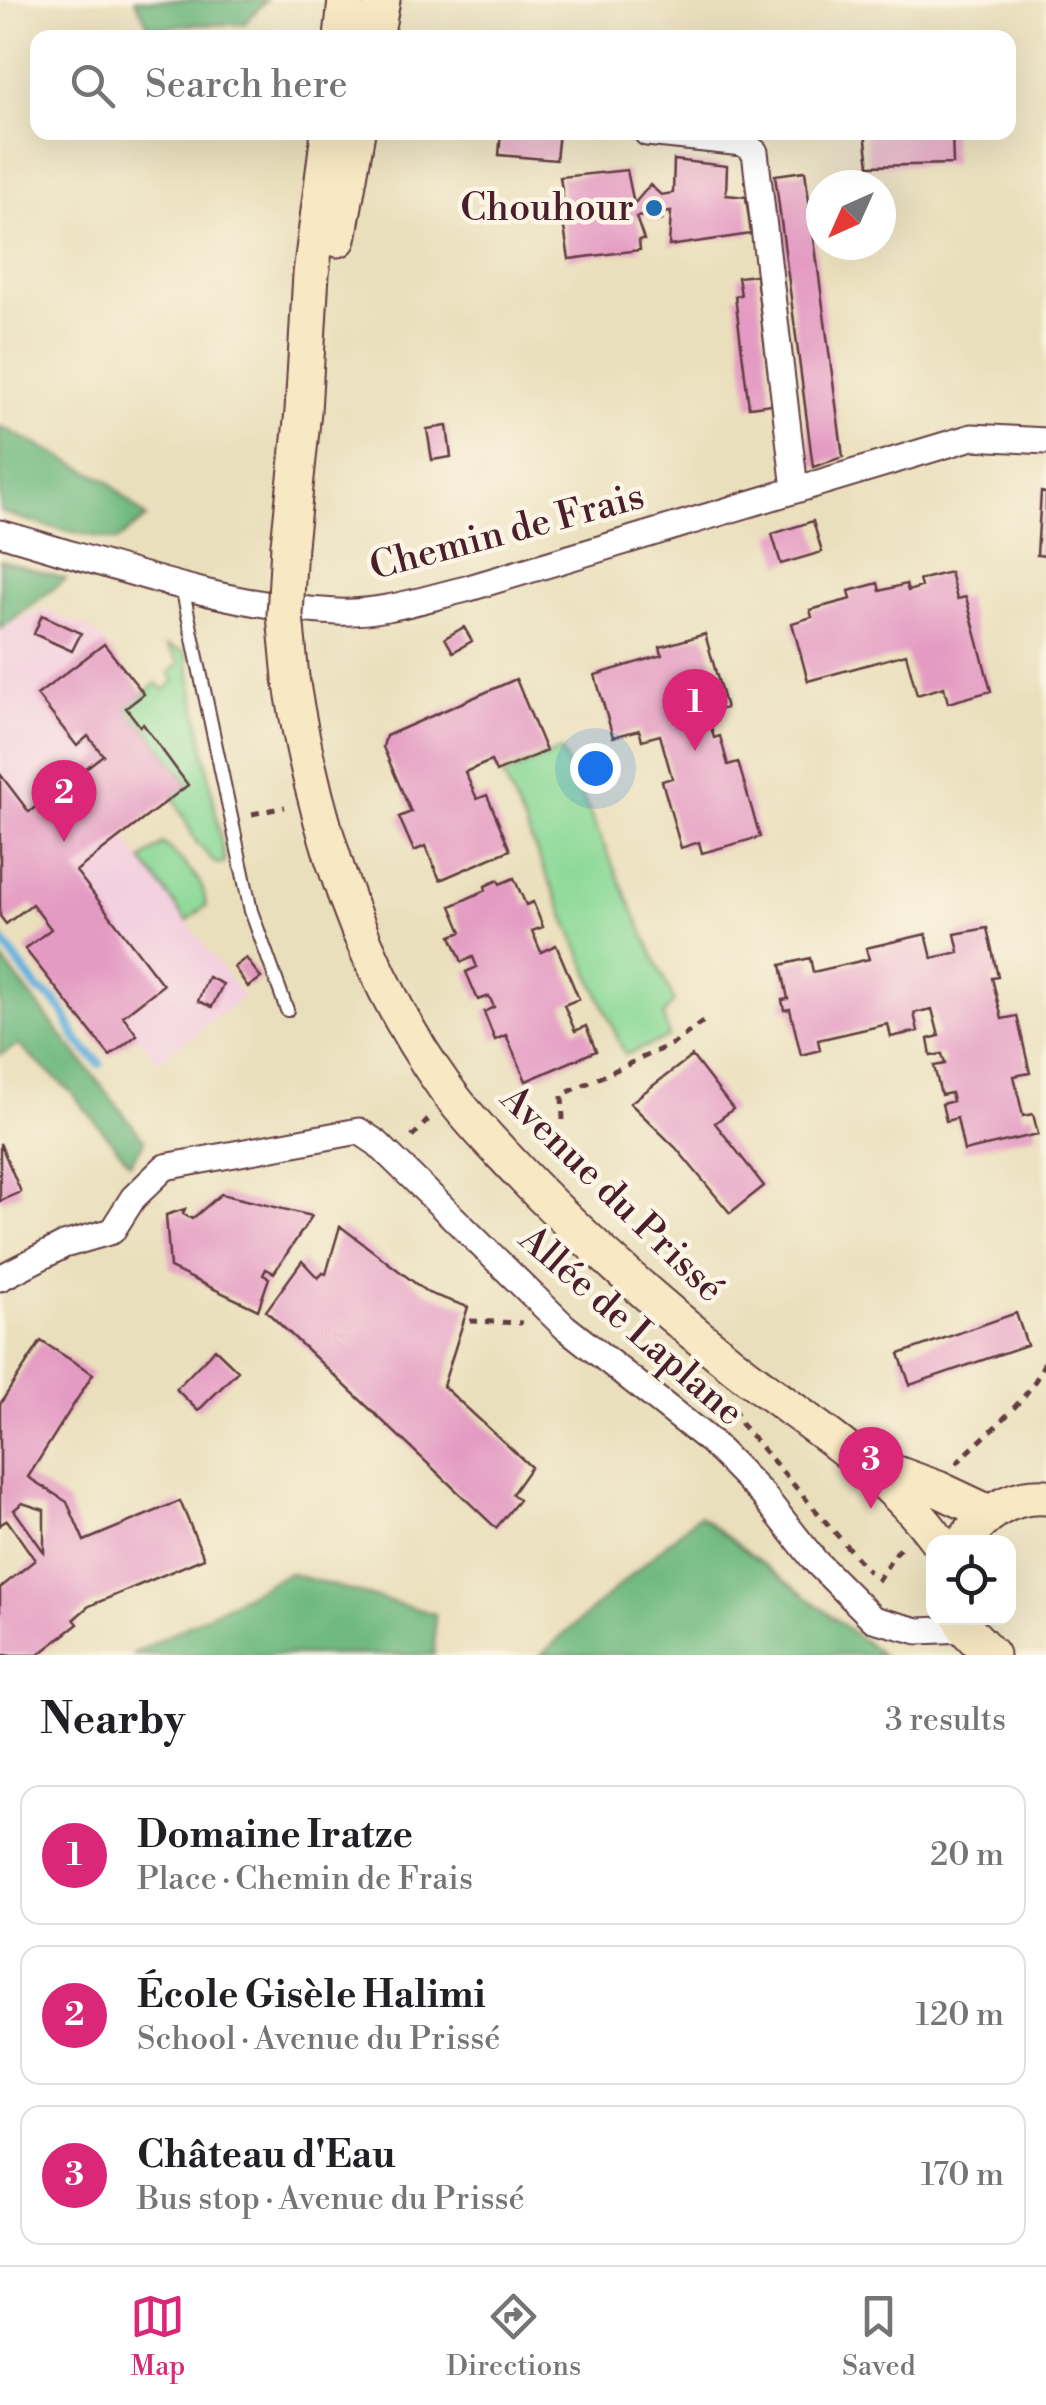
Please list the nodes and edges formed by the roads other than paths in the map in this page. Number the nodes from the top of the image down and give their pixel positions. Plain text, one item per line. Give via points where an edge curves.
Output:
1 (346, 0) edge
2 (382, 0) edge
3 (343, 30) edge
4 (376, 30) edge
5 (328, 140) edge
6 (355, 140) edge
7 (717, 140) edge
8 (303, 411) junction
9 (1046, 441) edge
10 (796, 489) junction
11 (0, 533) edge
12 (182, 585) junction
13 (287, 1010) dead end
14 (0, 1278) edge
15 (860, 1460) junction
16 (1046, 1497) edge
17 (989, 1513) junction
18 (970, 1535) edge
19 (922, 1542) edge
20 (952, 1625) edge
21 (965, 1625) edge
22 (991, 1655) edge

1 - 3 main road
2 - 4 main road
5 - 8 main road, Avenue du Prissé
6 - 8 main road, Avenue du Prissé
7 - 10 street via 743,143 755,152
8 - 15 main road, Avenue du Prissé, bridge via 285,614 292,678 304,758 330,853 385,987 444,1088 576,1228 731,1363
9 - 10 street, Chemin de Frais via 972,437
10 - 12 street, Chemin de Frais via 391,608 339,612
11 - 12 street, Chemin de Frais
12 - 13 lane via 251,911
14 - 20 street, Allée de Laplane via 64,1245 112,1231 165,1167 359,1131 565,1327 711,1442 873,1619 918,1631
15 - 17 main road, Avenue du Prissé
15 - 19 main road, Avenue du Prissé via 921,1517
16 - 17 main road
17 - 18 main road
21 - 22 main road

